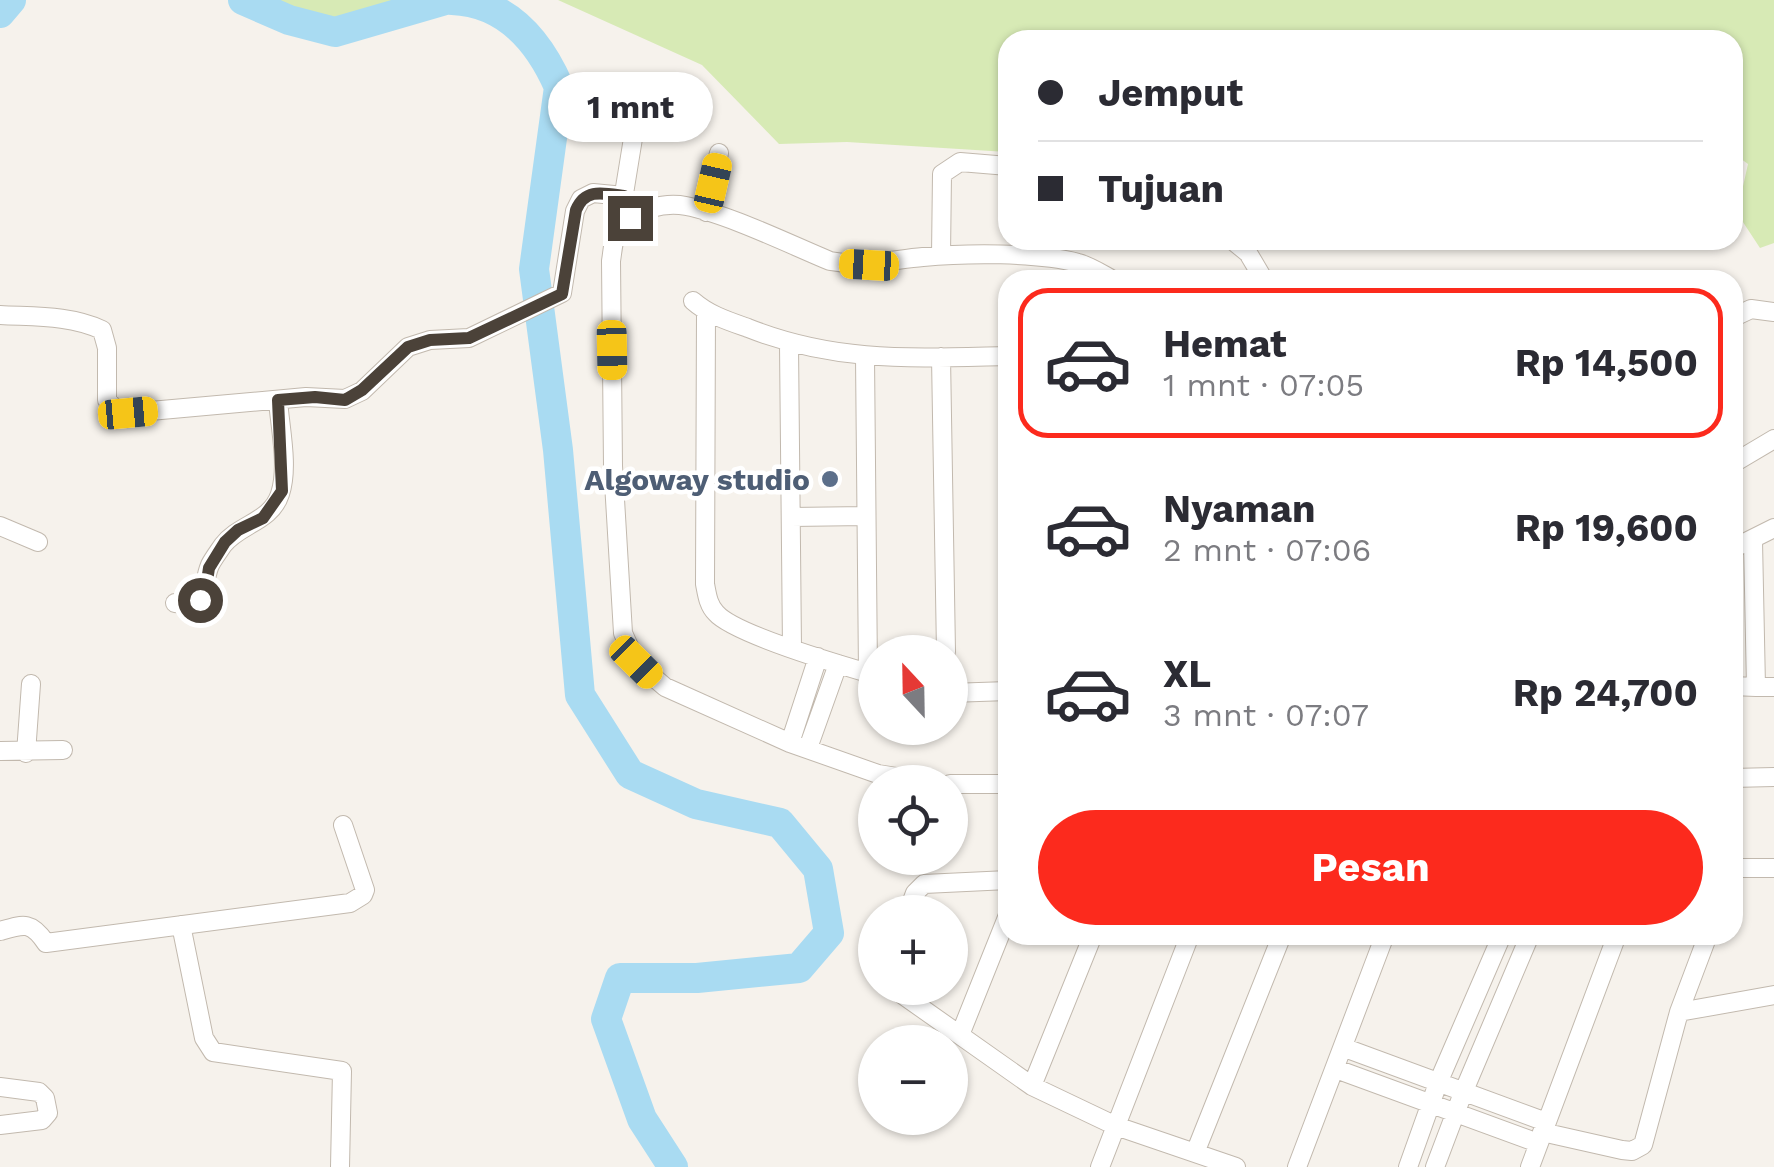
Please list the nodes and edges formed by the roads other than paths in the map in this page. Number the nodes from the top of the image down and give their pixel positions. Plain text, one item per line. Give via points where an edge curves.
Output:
1 (641, 88) dead end
2 (720, 153) dead end
3 (998, 165) edge
4 (624, 196) junction
5 (706, 212) junction
6 (619, 226) junction
7 (941, 256) junction
8 (1093, 270) edge
9 (1774, 312) edge
10 (1743, 313) edge
11 (0, 315) edge
12 (790, 345) junction
13 (998, 356) edge
14 (864, 358) junction
15 (940, 358) junction
16 (278, 400) junction
17 (1774, 440) edge
18 (1743, 458) edge
19 (866, 516) junction
20 (791, 517) junction
21 (0, 526) edge
22 (1774, 528) edge
23 (1754, 541) junction
24 (38, 542) dead end
25 (1743, 546) edge
26 (175, 603) dead end
27 (870, 635) edge
28 (946, 635) edge
29 (792, 648) junction
30 (818, 657) junction
31 (838, 664) junction
32 (858, 670) edge
33 (31, 684) dead end
34 (1765, 687) edge
35 (998, 691) edge
36 (968, 692) edge
37 (799, 746) junction
38 (63, 750) dead end
39 (0, 751) edge
40 (26, 752) junction
41 (858, 767) edge
42 (1774, 777) edge
43 (1743, 778) edge
44 (968, 784) edge
45 (998, 784) edge
46 (343, 825) dead end
47 (1743, 868) edge
48 (1774, 868) edge
49 (998, 880) edge
50 (914, 895) edge
51 (181, 925) junction
52 (0, 931) edge
53 (998, 940) edge
54 (1088, 945) edge
55 (1186, 945) edge
56 (1278, 945) edge
57 (1381, 945) edge
58 (1498, 945) edge
59 (1526, 945) edge
60 (1613, 945) edge
61 (1704, 945) edge
62 (1773, 992) edge
63 (917, 1005) edge
64 (1679, 1012) junction
65 (946, 1025) edge
66 (964, 1025) edge
67 (968, 1041) edge
68 (1344, 1048) junction
69 (1336, 1068) junction
70 (1438, 1083) junction
71 (1032, 1086) junction
72 (0, 1087) edge
73 (1463, 1093) junction
74 (1430, 1104) junction
75 (1455, 1112) junction
76 (0, 1125) edge
77 (1116, 1126) junction
78 (1542, 1132) junction
79 (1196, 1153) junction
80 (340, 1167) edge
81 (1100, 1167) edge
82 (1236, 1167) edge
83 (1297, 1167) edge
84 (1408, 1167) edge
85 (1435, 1167) edge
86 (1530, 1167) edge

1 - 4 street
2 - 5 street
3 - 7 street via 960,162 942,174
4 - 6 street
4 - 16 street via 580,198 562,294 469,338 408,347 345,400
5 - 6 street via 658,206
5 - 7 street via 830,261 869,265
6 - 37 street via 611,262 614,466 628,647 665,687
7 - 8 street via 1018,257
9 - 10 street
11 - 16 street via 70,320 102,330 106,400 117,411
12 - 14 street
12 - 20 street
12 - 29 street via 699,306 708,602 729,623
13 - 15 street
14 - 15 street
14 - 19 street
15 - 28 street
16 - 26 street via 283,473 277,502 225,542 200,600
17 - 18 street
19 - 20 street
19 - 27 street
20 - 29 street
21 - 24 street
22 - 23 street
23 - 25 street
23 - 34 street
29 - 30 street
30 - 31 street
30 - 37 street
31 - 32 street
31 - 37 street
33 - 40 street
35 - 36 street
37 - 41 street
38 - 40 street
39 - 40 street
42 - 43 street
44 - 45 street
46 - 51 street via 364,883 358,900
47 - 48 street
49 - 50 street via 924,884
51 - 52 street via 46,943 28,926
51 - 80 street via 208,1047 218,1055 342,1071
53 - 66 street
54 - 71 street
55 - 77 street
56 - 79 street
57 - 68 street
58 - 70 street
59 - 73 street
60 - 78 street
61 - 64 street
62 - 64 street
63 - 65 street
64 - 78 street via 1638,1149
67 - 71 street
68 - 69 street
68 - 70 street
69 - 74 street
69 - 83 street
70 - 73 street
70 - 74 street
71 - 77 street
72 - 76 street via 39,1092 48,1113 42,1120
73 - 75 street
73 - 78 street
74 - 75 street
74 - 84 street
75 - 78 street
75 - 85 street
77 - 79 street
77 - 81 street
78 - 86 street
79 - 82 street

